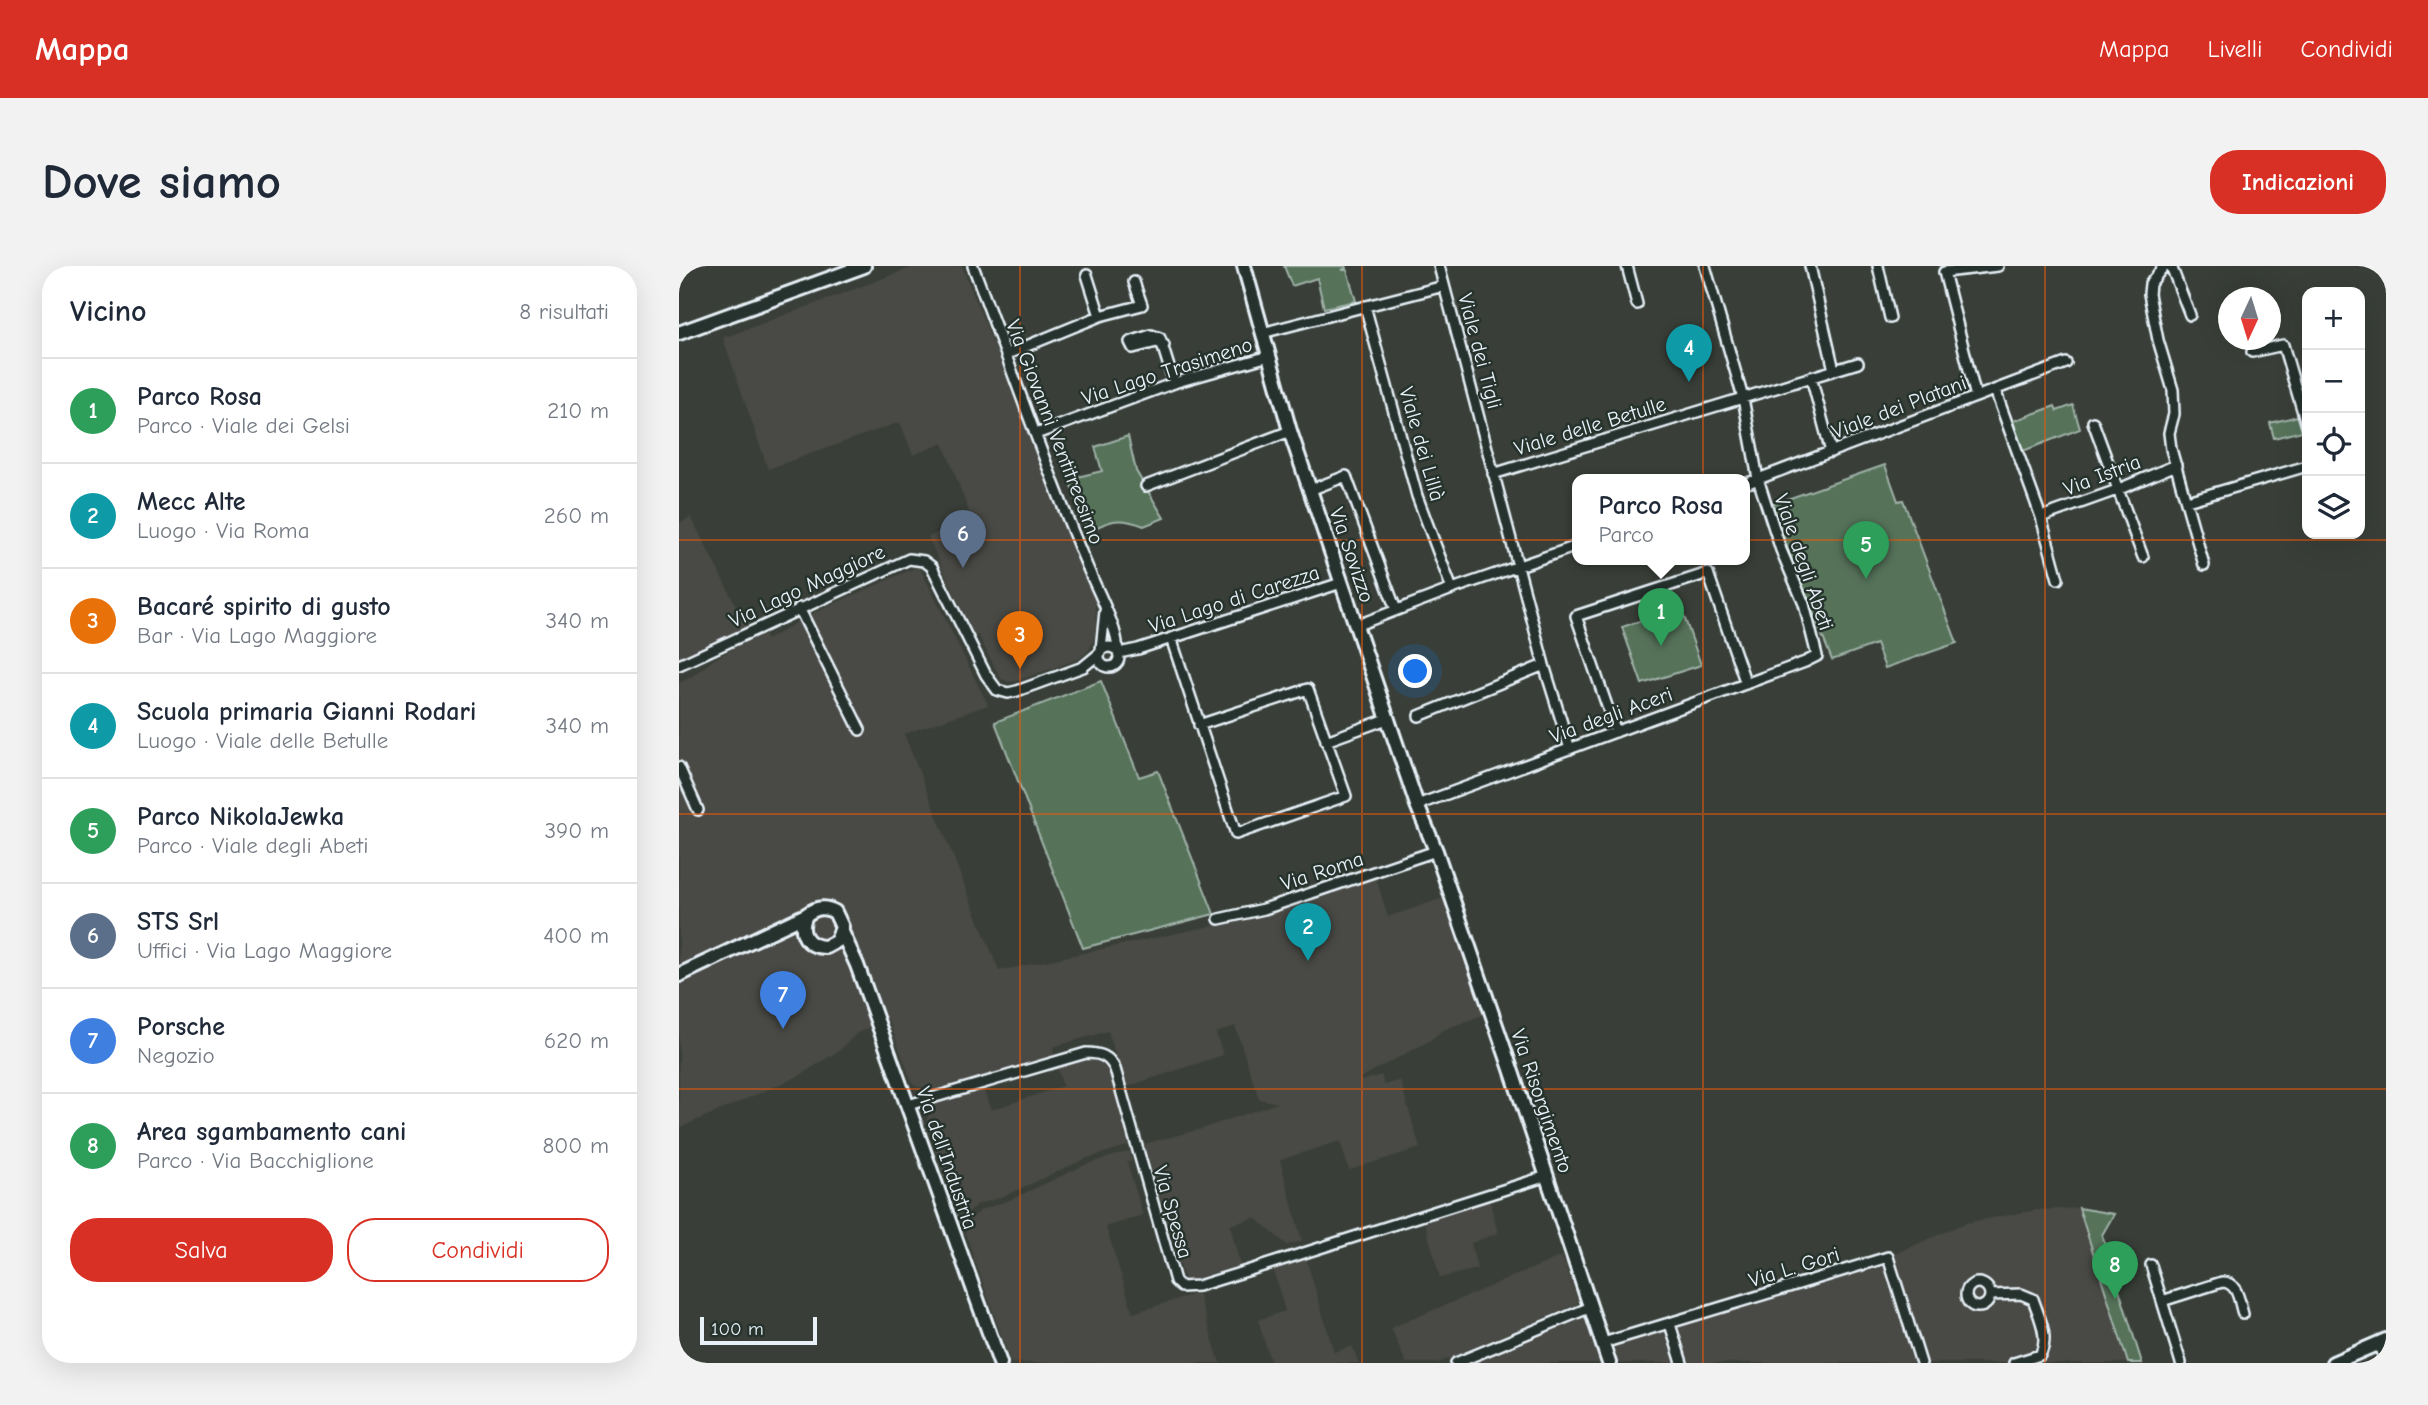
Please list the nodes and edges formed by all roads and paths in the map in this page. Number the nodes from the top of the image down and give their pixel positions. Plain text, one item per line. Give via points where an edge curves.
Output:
1 (864, 266) edge
2 (973, 266) edge
3 (1439, 266) edge
4 (1627, 266) edge
5 (1705, 266) edge
6 (1810, 266) edge
7 (1878, 266) edge
8 (1998, 266) edge
9 (2164, 266) edge
10 (2171, 266) edge
11 (1248, 267) edge
12 (1087, 275) dead end
13 (1134, 282) dead end
14 (1444, 286) junction
15 (1637, 304) dead end
16 (1365, 306) junction
17 (2190, 315) dead end
18 (1100, 316) junction
19 (1890, 318) dead end
20 (679, 332) edge
21 (1262, 333) junction
22 (1164, 345) dead end
23 (2252, 352) dead end
24 (1007, 354) junction
25 (1269, 356) junction
26 (1858, 363) dead end
27 (2066, 363) dead end
28 (1834, 370) junction
29 (1811, 377) junction
30 (1174, 383) junction
31 (1995, 390) junction
32 (1976, 397) junction
33 (1743, 398) junction
34 (2303, 413) edge
35 (2094, 422) dead end
36 (1290, 431) junction
37 (1036, 434) junction
38 (1831, 452) junction
39 (2176, 465) junction
40 (2302, 467) edge
41 (1493, 474) junction
42 (1758, 479) junction
43 (1750, 482) edge
44 (1146, 486) dead end
45 (2119, 489) junction
46 (1310, 490) junction
47 (2187, 501) junction
48 (2041, 517) junction
49 (1572, 548) edge
50 (2143, 557) dead end
51 (2204, 565) dead end
52 (1518, 567) junction
53 (2058, 579) dead end
54 (1341, 583) junction
55 (1452, 589) junction
56 (799, 608) junction
57 (1105, 609) junction
58 (1395, 610) junction
59 (1356, 626) junction
60 (1171, 638) junction
61 (1100, 652) junction
62 (1118, 654) junction
63 (1817, 656) joint
64 (679, 665) edge
65 (1544, 665) junction
66 (1104, 666) junction
67 (1083, 667) junction
68 (1747, 684) junction
69 (1419, 716) dead end
70 (1387, 719) junction
71 (1199, 725) junction
72 (860, 730) dead end
73 (1616, 732) junction
74 (1326, 741) junction
75 (1570, 748) junction
76 (679, 767) edge
77 (1417, 805) junction
78 (698, 810) dead end
79 (1436, 851) junction
80 (806, 915) junction
81 (1219, 919) dead end
82 (773, 929) junction
83 (842, 932) junction
84 (803, 935) junction
85 (826, 947) junction
86 (857, 965) junction
87 (679, 975) edge
88 (908, 1105) junction
89 (1547, 1177) junction
90 (2151, 1265) dead end
91 (1990, 1295) dead end
92 (2162, 1301) junction
93 (1591, 1307) junction
94 (2243, 1314) dead end
95 (1670, 1324) junction
96 (2382, 1342) edge
97 (1603, 1343) junction
98 (1000, 1363) edge
99 (1456, 1363) edge
100 (1609, 1363) edge
101 (1682, 1363) edge
102 (1921, 1363) edge
103 (2014, 1363) edge
104 (2181, 1363) edge
105 (2333, 1363) edge
106 (2386, 1363) edge

1 - 20 street
2 - 24 street, Via Giovanni Ventitreesimo
3 - 14 street, Viale dei Tigli
4 - 15 street
5 - 33 street, Viale degli Abeti
6 - 28 street
7 - 19 street
8 - 32 street via 1944,272
9 - 39 street via 2150,284 2149,295 2173,390 2169,433
10 - 17 street
11 - 21 street, Via Sovizzo
12 - 18 street
13 - 18 street via 1142,305
14 - 16 street
14 - 41 street, Viale dei Tigli
16 - 21 street
16 - 55 street, Viale dei Lillà via 1417,496
18 - 24 street
21 - 25 street, Via Sovizzo
22 - 30 street
23 - 34 street via 2283,345
24 - 37 street, Via Giovanni Ventitreesimo
25 - 30 street, Via Lago Trasimeno
25 - 36 street, Via Sovizzo
26 - 28 street, Viale delle Betulle
27 - 31 street, Viale dei Platani
28 - 29 street, Viale delle Betulle
29 - 33 street, Viale delle Betulle
29 - 38 street
30 - 37 street, Via Lago Trasimeno
31 - 32 street, Viale dei Platani
31 - 48 street
32 - 38 street, Viale dei Platani
33 - 41 street, Viale delle Betulle
33 - 42 street, Viale degli Abeti
35 - 45 street
36 - 44 street
36 - 46 street, Via Sovizzo
37 - 57 street, Via Giovanni Ventitreesimo
38 - 42 street, Viale dei Platani
39 - 45 street, Via Istria
39 - 47 street
40 - 47 street
41 - 52 street, Viale dei Tigli
42 - 43 street, Viale dei Platani
42 - 63 street, Viale degli Abeti via 1804,604
45 - 48 street, Via Istria
45 - 50 street
46 - 54 street, Via Sovizzo
46 - 58 street via 1346,476
47 - 51 street
48 - 53 street
49 - 52 street
52 - 55 street
52 - 65 street, Viale dei Tigli
54 - 59 street, Via Sovizzo
54 - 60 street, Via Lago di Carezza
55 - 58 street
56 - 64 street, Via Lago Maggiore
56 - 67 street, Via Lago Maggiore via 902,561 925,561 938,575 997,690 1017,691
56 - 72 street
57 - 61 street, Via Giovanni Ventitreesimo
57 - 62 street, Via Giovanni Ventitreesimo via 1119,642
58 - 59 street
59 - 70 street, Via Sovizzo
60 - 62 street, Via Lago di Carezza
60 - 71 street
61 - 62 street via 1107,647
61 - 66 street
61 - 67 street
62 - 66 street via 1111,667
63 - 68 street, Via degli Aceri
65 - 69 street
65 - 75 street, Viale dei Tigli
66 - 67 street
68 - 73 street, Via degli Aceri
68 - 73 street via 1707,573 1576,616
70 - 74 street
70 - 77 street, Via Sovizzo
71 - 74 street via 1308,689
71 - 74 street via 1236,834 1346,796
73 - 75 street, Via degli Aceri
75 - 77 street, Via degli Aceri
76 - 78 street
77 - 79 street, Via Sovizzo
79 - 81 street, Via Roma via 1264,909
79 - 89 street, Via Risorgimento
80 - 82 street
80 - 83 street via 830,909 841,921
80 - 84 street
82 - 84 street
82 - 87 street
83 - 85 street
83 - 86 street, Via dell'Industria
84 - 85 street via 811,944
85 - 86 street
86 - 88 street, Via dell'Industria
88 - 89 street, Via Spessa via 1086,1053 1108,1058 1115,1069 1174,1281 1181,1287 1255,1269
88 - 98 street, Via dell'Industria
89 - 93 street, Via Risorgimento
90 - 92 street
91 - 103 street via 2021,1294 2033,1299 2045,1346 2040,1355
92 - 94 street via 2229,1282 2235,1286
92 - 104 street
93 - 97 street, Via Risorgimento
93 - 99 street
95 - 97 street, Via L. Gori
95 - 101 street
95 - 102 street, Via L. Gori via 1888,1257
96 - 105 street
96 - 106 street
97 - 100 street, Via Risorgimento

